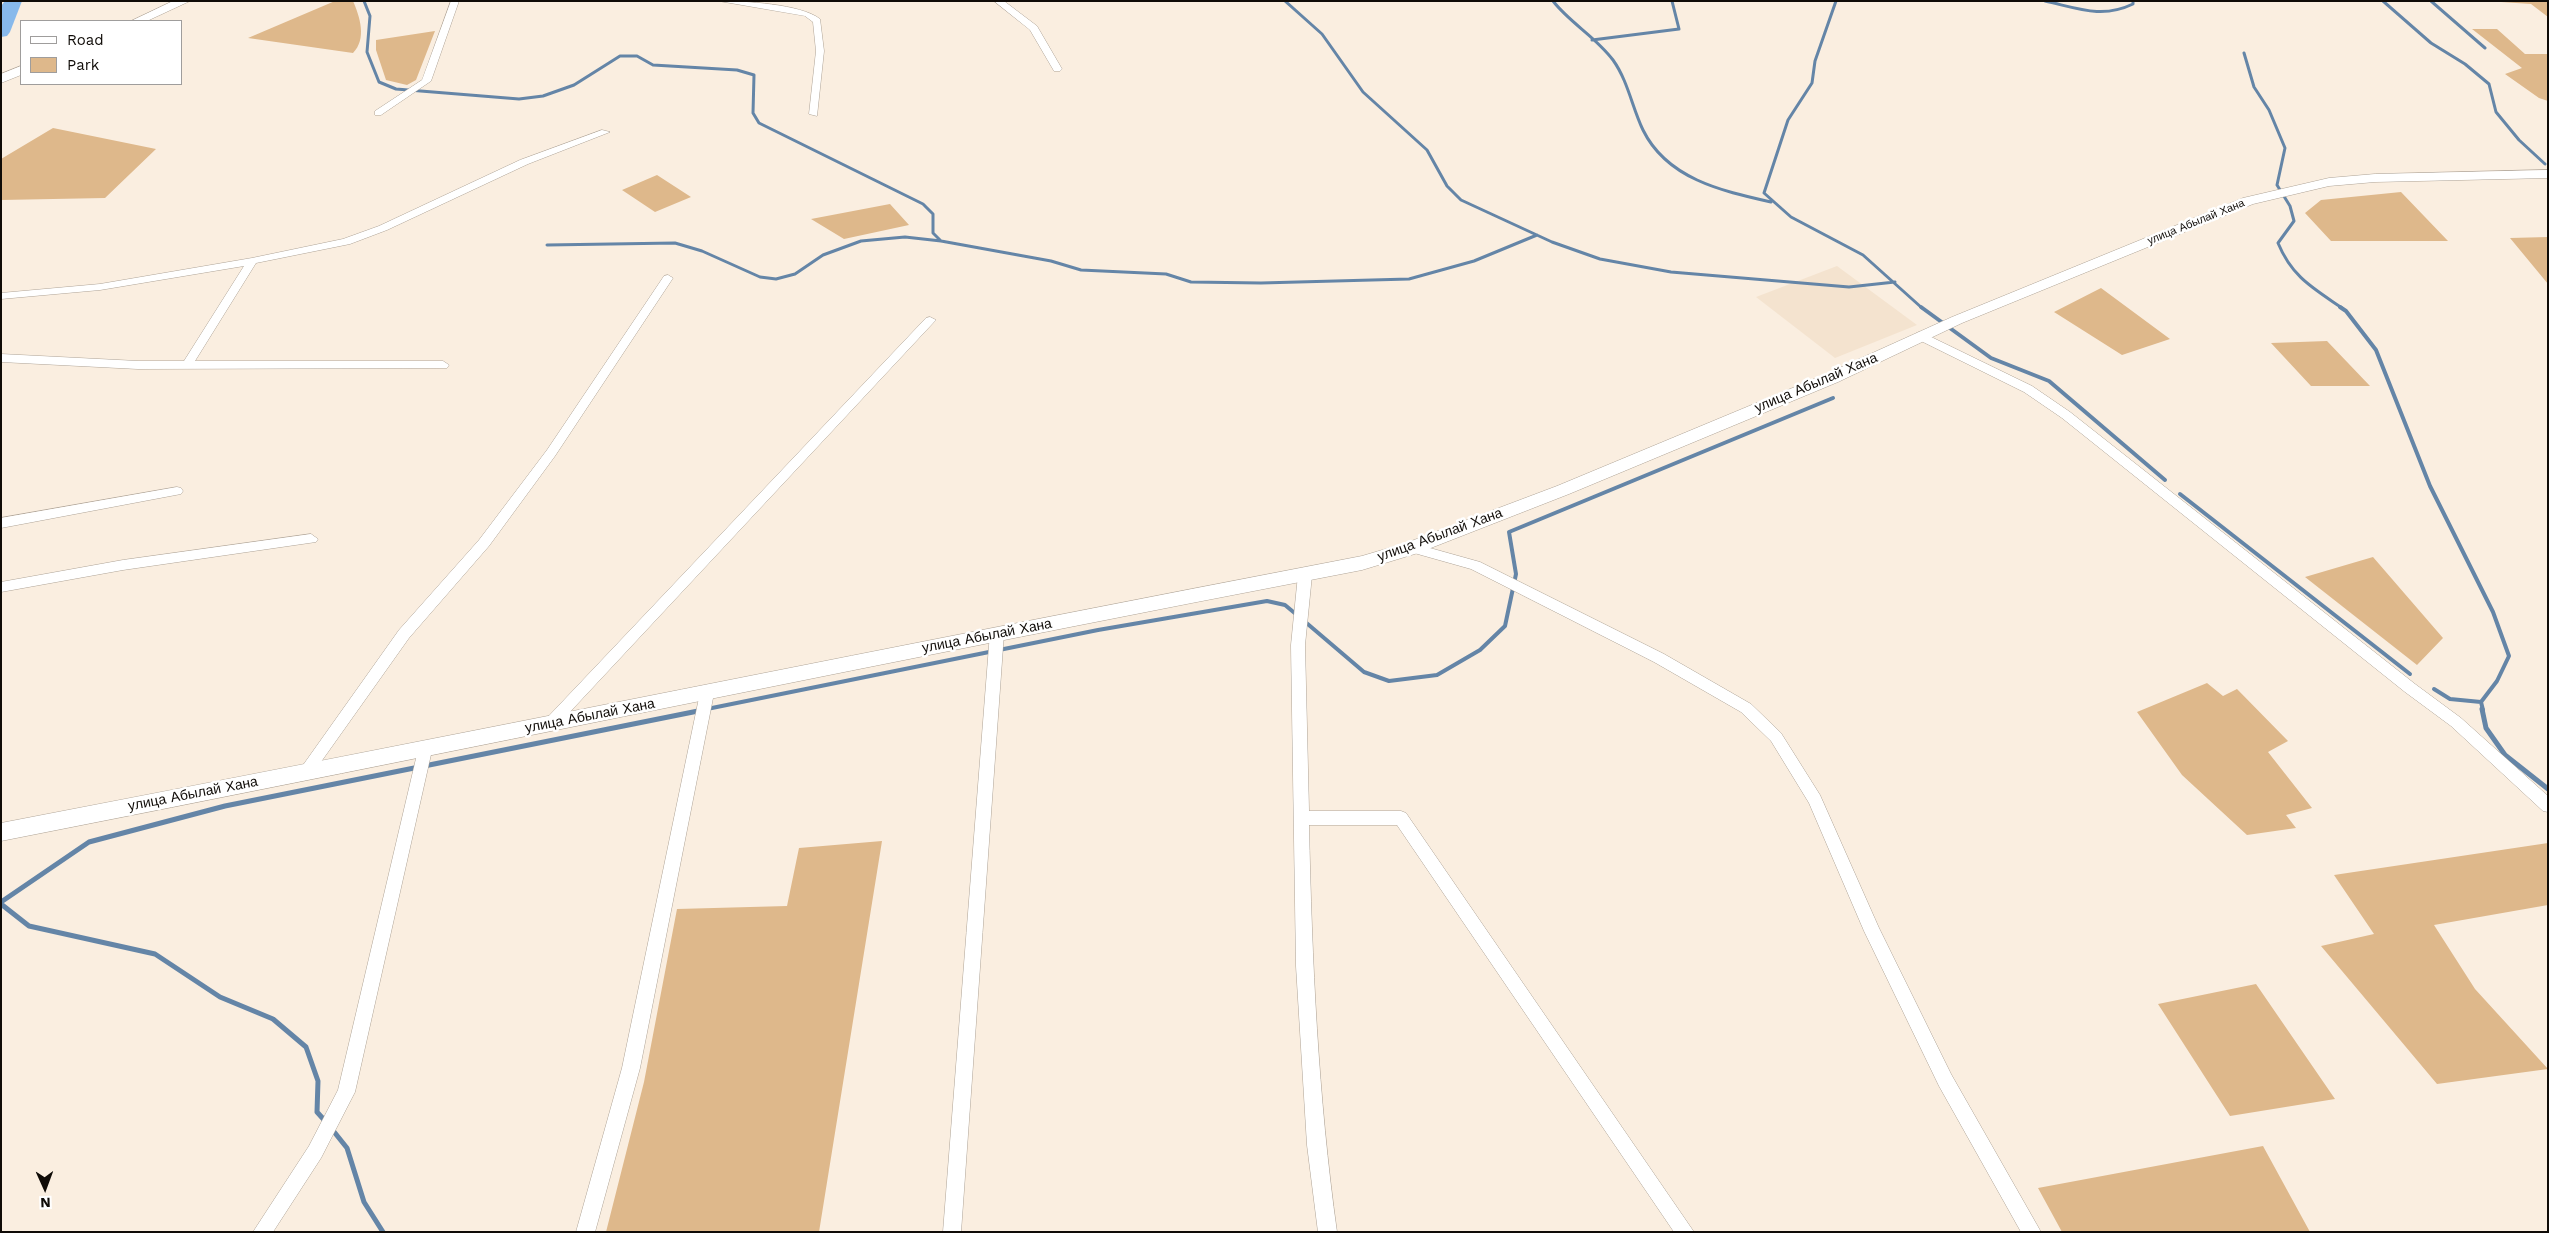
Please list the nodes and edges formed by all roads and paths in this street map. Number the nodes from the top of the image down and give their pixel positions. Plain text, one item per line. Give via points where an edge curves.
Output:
1 (184, 1) edge
2 (455, 1) edge
3 (723, 1) edge
4 (998, 1) edge
5 (139, 20) edge
6 (1056, 69) dead end
7 (20, 70) edge
8 (1, 79) edge
9 (378, 113) dead end
10 (814, 114) dead end
11 (605, 132) dead end
12 (2548, 174) edge
13 (2282, 192) joint
14 (252, 261) junction
15 (668, 278) dead end
16 (1, 296) edge
17 (930, 320) dead end
18 (1921, 336) junction
19 (1, 358) edge
20 (187, 365) junction
21 (443, 366) dead end
22 (177, 491) dead end
23 (1, 523) edge
24 (311, 539) dead end
25 (1412, 548) junction
26 (1305, 575) junction
27 (1, 587) edge
28 (997, 633) junction
29 (706, 693) junction
30 (550, 724) junction
31 (425, 750) junction
32 (306, 772) junction
33 (2548, 806) edge
34 (1300, 818) junction
35 (1, 832) edge
36 (262, 1232) edge
37 (585, 1232) edge
38 (952, 1232) edge
39 (1328, 1232) edge
40 (1684, 1232) edge
41 (2032, 1232) edge

1 - 5 main road
2 - 9 street via 426,81
3 - 10 street via 808,14 817,21 820,52
4 - 6 street via 1034,28
7 - 8 main road
11 - 14 street via 524,162 346,242
12 - 13 main road via 2375,178 2329,182
13 - 18 main road, улица Абылай Хана via 2248,201
14 - 16 street via 100,286
14 - 20 street
15 - 32 street via 551,452 484,543 404,634
17 - 30 street
18 - 25 main road, улица Абылай Хана via 1832,378 1563,490
18 - 33 street via 2028,389 2066,415 2456,722
19 - 20 street
20 - 21 street
22 - 23 street
24 - 27 street via 123,565
25 - 26 main road, улица Абылай Хана
25 - 41 street via 1475,565 1659,658 1746,708 1776,737 1815,800 1872,931 1945,1080
26 - 28 main road, улица Абылай Хана
26 - 34 street via 1298,645
28 - 29 main road, улица Абылай Хана
28 - 38 street
29 - 30 main road, улица Абылай Хана
29 - 37 street via 631,1068
30 - 31 main road, улица Абылай Хана
31 - 32 main road, улица Абылай Хана
31 - 36 street via 346,1092 315,1152
32 - 35 main road, улица Абылай Хана
34 - 39 street via 1316,1145
34 - 40 street via 1401,818

